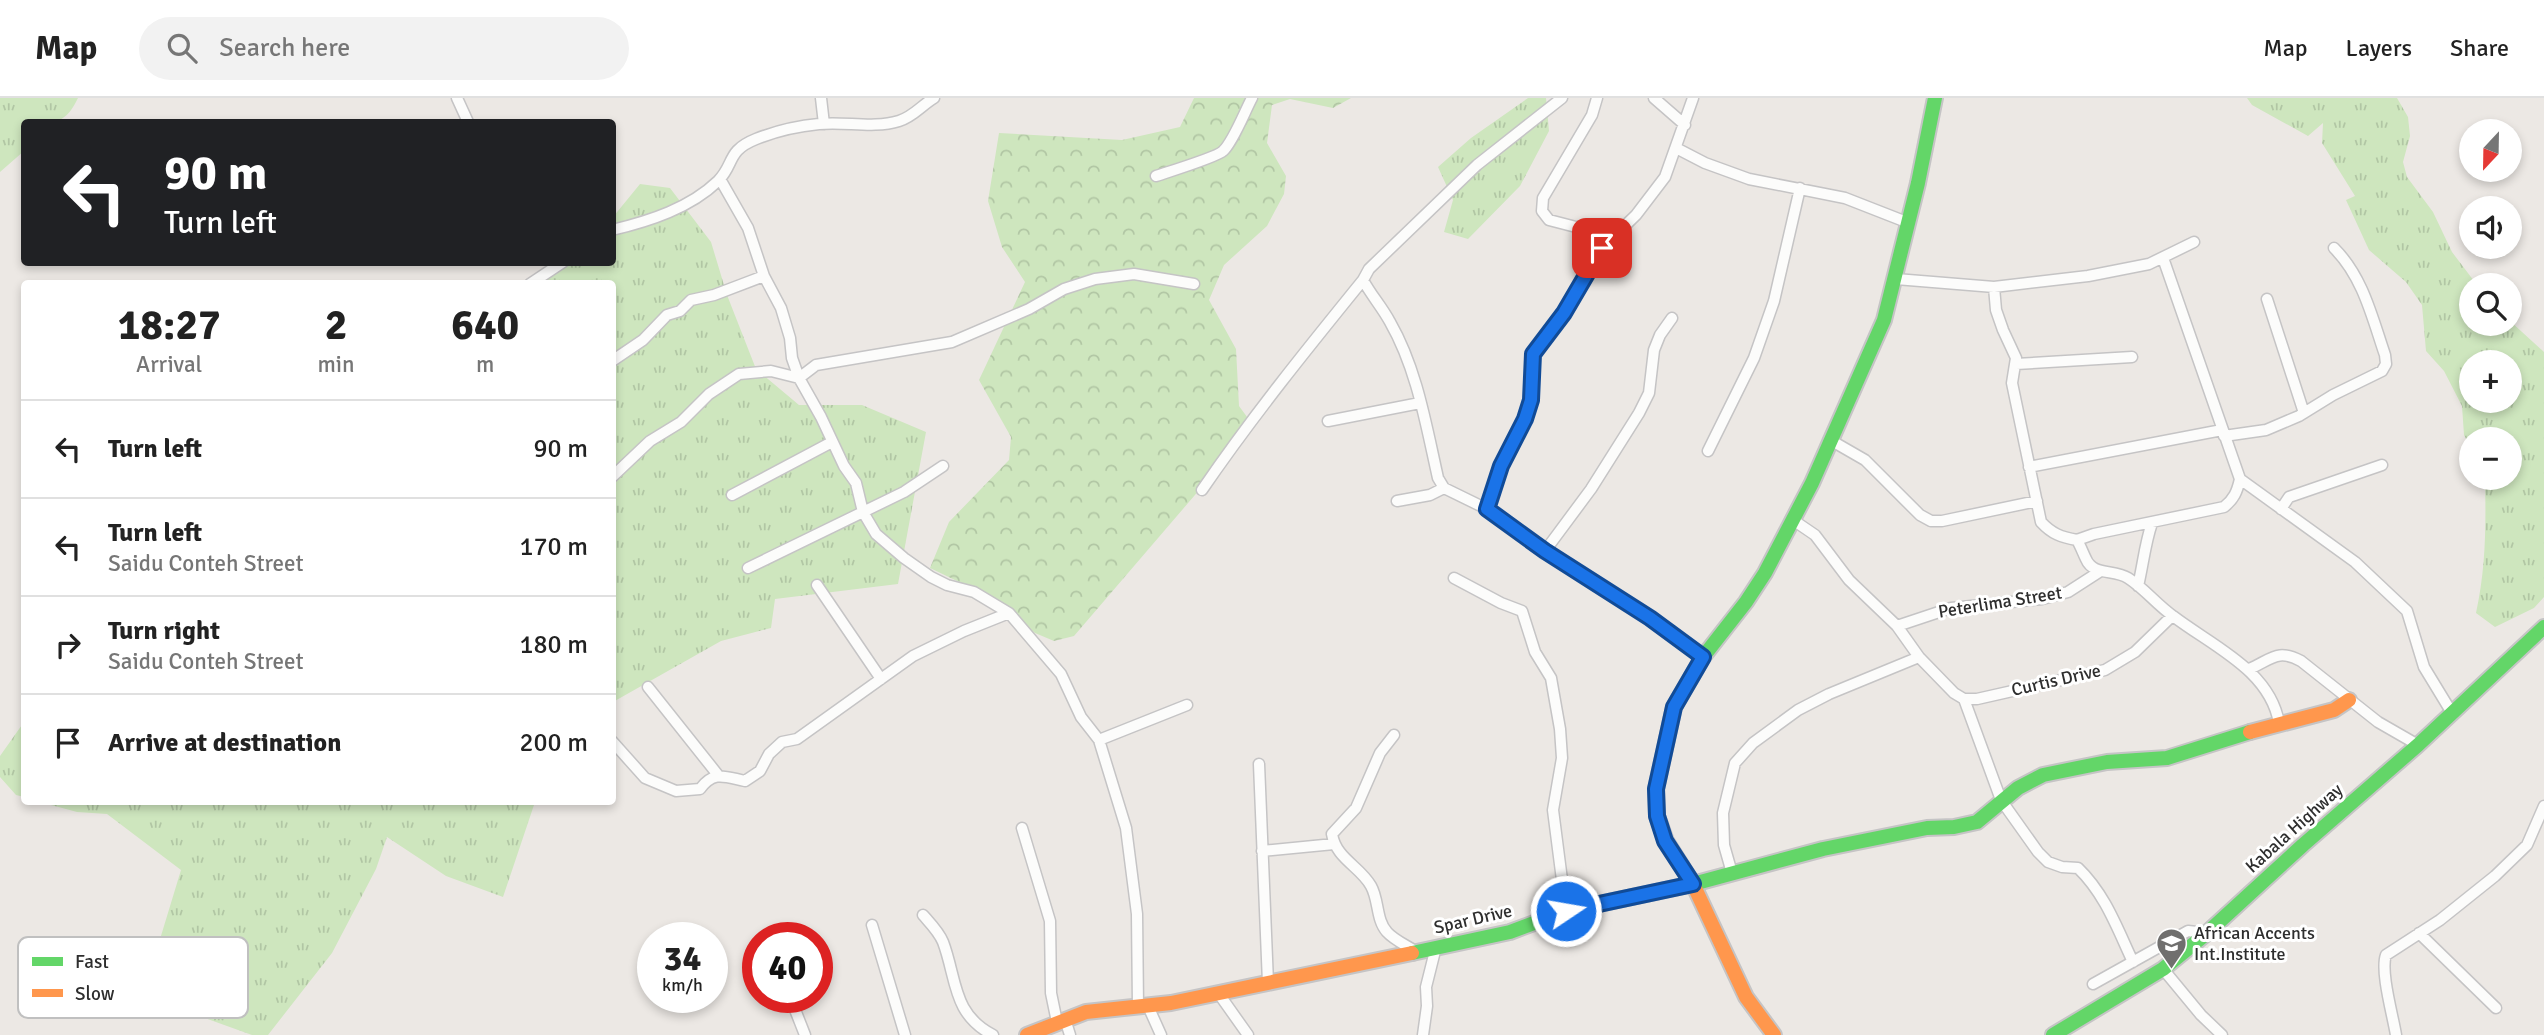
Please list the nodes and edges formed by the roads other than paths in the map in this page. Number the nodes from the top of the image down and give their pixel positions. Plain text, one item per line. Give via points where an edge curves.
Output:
1 (457, 98) edge
2 (821, 98) edge
3 (934, 98) edge
4 (1252, 98) edge
5 (1562, 98) edge
6 (1597, 98) edge
7 (1654, 98) edge
8 (1693, 98) edge
9 (1935, 98) edge
10 (467, 119) edge
11 (824, 124) junction
12 (1685, 125) junction
13 (1676, 148) junction
14 (1156, 176) dead end
15 (720, 179) junction
16 (1800, 188) junction
17 (707, 190) junction
18 (733, 200) junction
19 (1909, 223) junction
20 (616, 229) edge
21 (2194, 243) dead end
22 (1602, 248) junction
23 (2334, 248) dead end
24 (2163, 258) junction
25 (557, 266) edge
26 (764, 276) junction
27 (1896, 279) junction
28 (536, 280) edge
29 (1363, 280) junction
30 (1194, 284) dead end
31 (1994, 287) junction
32 (2267, 299) dead end
33 (1672, 318) dead end
34 (616, 358) edge
35 (2132, 358) dead end
36 (2016, 363) junction
37 (799, 379) junction
38 (1420, 403) junction
39 (2304, 413) junction
40 (1328, 421) dead end
41 (2223, 433) junction
42 (1832, 441) junction
43 (832, 442) junction
44 (1708, 451) dead end
45 (2382, 465) dead end
46 (943, 466) dead end
47 (2029, 467) junction
48 (616, 473) edge
49 (2239, 479) junction
50 (1444, 488) junction
51 (1202, 490) dead end
52 (732, 495) dead end
53 (1397, 501) dead end
54 (2037, 501) junction
55 (1487, 509) junction
56 (2281, 509) junction
57 (863, 512) junction
58 (1793, 520) junction
59 (2152, 523) junction
60 (2077, 540) junction
61 (1545, 551) junction
62 (748, 568) dead end
63 (2099, 572) junction
64 (1454, 578) dead end
65 (817, 585) dead end
66 (2138, 586) junction
67 (1009, 613) junction
68 (2172, 616) junction
69 (1897, 626) junction
70 (2544, 627) edge
71 (1703, 657) junction
72 (1919, 657) junction
73 (2249, 669) junction
74 (881, 679) junction
75 (648, 687) dead end
76 (1964, 699) junction
77 (2349, 701) junction
78 (1187, 705) dead end
79 (2452, 713) junction
80 (2279, 723) junction
81 (1394, 735) dead end
82 (1099, 740) junction
83 (616, 745) edge
84 (2418, 745) junction
85 (1259, 764) dead end
86 (719, 775) junction
87 (2001, 800) junction
88 (2544, 806) edge
89 (1022, 828) dead end
90 (1334, 844) junction
91 (1262, 851) junction
92 (1732, 873) junction
93 (1693, 884) junction
94 (1566, 911) junction
95 (923, 915) dead end
96 (872, 925) dead end
97 (2207, 933) junction
98 (2419, 933) junction
99 (1436, 947) junction
100 (1415, 951) junction
101 (2133, 962) junction
102 (2163, 969) junction
103 (1268, 983) junction
104 (2093, 984) dead end
105 (1219, 995) junction
106 (1143, 1006) junction
107 (2496, 1008) dead end
108 (796, 1013) edge
109 (1061, 1021) junction
110 (805, 1035) edge
111 (905, 1035) edge
112 (993, 1035) edge
113 (1027, 1035) edge
114 (1070, 1035) edge
115 (1161, 1035) edge
116 (1248, 1035) edge
117 (1423, 1035) edge
118 (1774, 1035) edge
119 (2053, 1035) edge
120 (2222, 1035) edge
121 (2396, 1035) edge

1 - 10 street
2 - 11 street
3 - 11 street via 897,122
4 - 14 street via 1223,151
5 - 29 street via 1477,165 1369,268
6 - 22 street via 1592,115 1543,198 1542,211 1549,220 1576,228
7 - 12 street
8 - 12 street
9 - 19 street
11 - 15 street via 776,132 741,146
12 - 13 street
13 - 16 street via 1749,179
13 - 22 street via 1652,195
15 - 17 street
15 - 18 street
16 - 19 street via 1844,198
16 - 44 street via 1774,301 1754,358
17 - 18 street
17 - 20 street via 669,212
18 - 26 street
19 - 27 street
21 - 24 street
22 - 55 street via 1564,313 1533,354 1531,400
23 - 39 street via 2360,282 2386,364 2382,371
24 - 31 street via 2120,271
24 - 41 street
25 - 28 street
26 - 34 street via 696,297
26 - 37 street via 781,308
27 - 31 street
27 - 42 street via 1884,320
29 - 38 street via 1390,321 1414,376
29 - 51 street via 1283,378
30 - 37 street via 1134,274 1095,279 952,342 816,365
31 - 36 street via 1998,316
32 - 39 street
33 - 61 street via 1654,351 1649,393 1639,413
35 - 36 street
36 - 47 street via 2011,383
37 - 43 street
37 - 48 street via 771,372 739,374 650,441
38 - 40 street
38 - 50 street
39 - 41 street via 2266,430
41 - 47 street
41 - 49 street
42 - 54 street via 1865,460 1931,521
42 - 58 street
43 - 52 street
43 - 57 street via 856,483
45 - 56 street via 2301,492
46 - 57 street
47 - 54 street
49 - 56 street
49 - 59 street via 2233,500 2224,507
50 - 53 street
50 - 55 street
54 - 60 street via 2041,522 2050,531
55 - 61 street
56 - 79 street via 2355,562 2407,611 2424,667
57 - 62 street
57 - 67 street via 876,534 931,577 974,592
58 - 69 street via 1815,535 1849,580
58 - 71 street via 1746,603
59 - 60 street
59 - 66 street
60 - 63 street via 2086,560
61 - 71 street
63 - 66 street via 2115,572
63 - 69 street, Peterlima Street via 2068,592 2042,599 1951,608
64 - 94 street via 1522,611 1535,652 1551,678 1562,758 1553,810
65 - 74 street
66 - 68 street
67 - 74 street via 913,656
67 - 82 street via 1057,668 1082,718
68 - 73 street
68 - 76 street, Curtis Drive via 2136,652 2105,670
69 - 72 street
70 - 79 street, Kabala Highway
71 - 93 street via 1674,707 1656,789 1657,816 1665,841
72 - 76 street
72 - 92 street via 1798,710 1753,743 1735,763 1723,813 1724,845
73 - 77 street via 2282,654 2291,656
73 - 80 street via 2273,702
74 - 86 street via 797,739 782,742 760,771 745,781
75 - 86 street
76 - 87 street
77 - 80 street, Spar Drive via 2334,710
77 - 84 street
78 - 82 street
79 - 84 street, Kabala Highway
80 - 87 street, Spar Drive via 2166,758 2107,762 2043,775
81 - 90 street via 1380,753 1356,808 1332,834
82 - 106 street via 1126,828
83 - 86 street via 645,778 662,786 689,792
84 - 97 street, Kabala Highway
85 - 91 street
87 - 92 street, Spar Drive via 1977,822 1823,849
87 - 101 street via 2048,862 2078,868 2091,881
88 - 98 street via 2527,845 2495,876
89 - 109 street via 1050,921 1051,993
90 - 91 street
90 - 100 street via 1370,883 1387,932
91 - 103 street
92 - 93 street, Spar Drive
93 - 94 street, Spar Drive
93 - 118 street via 1746,997
94 - 99 street, Spar Drive via 1510,932
95 - 112 street via 942,940 966,1014
96 - 111 street
97 - 101 street via 2188,931
97 - 102 street, Kabala Highway
98 - 107 street
98 - 121 street via 2384,960
99 - 100 street, Spar Drive
99 - 117 street via 1426,987
100 - 103 street, Spar Drive
101 - 104 street
102 - 119 street, Kabala Highway
102 - 120 street
103 - 105 street, Spar Drive
105 - 106 street, Spar Drive
105 - 116 street
106 - 109 street, Spar Drive via 1086,1012
106 - 115 street
108 - 110 street
109 - 113 street, Spar Drive
109 - 114 street

